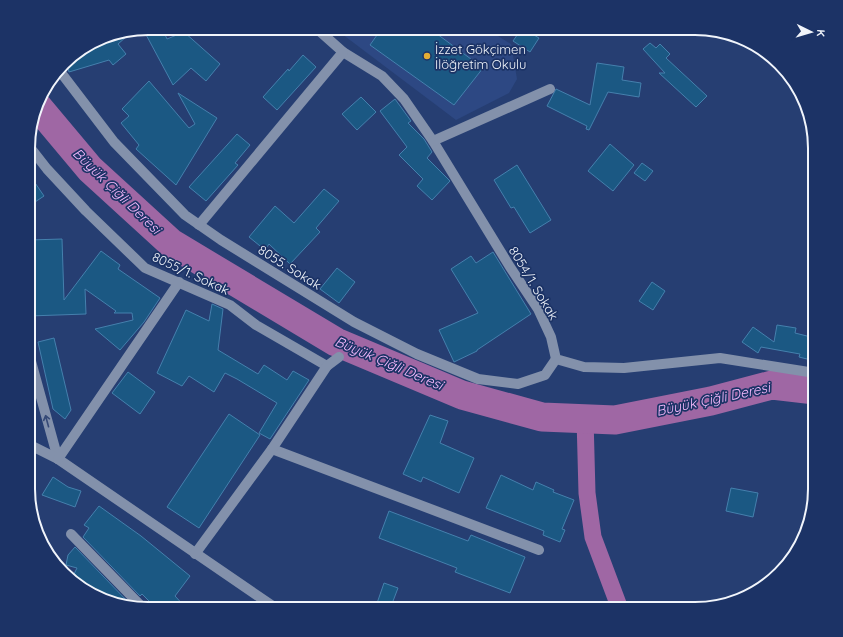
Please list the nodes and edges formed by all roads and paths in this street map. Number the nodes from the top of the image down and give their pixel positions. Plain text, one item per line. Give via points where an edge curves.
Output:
1 (324, 35) edge
2 (343, 52) junction
3 (63, 75) edge
4 (550, 89) dead end
5 (433, 141) junction
6 (35, 154) edge
7 (199, 225) junction
8 (179, 282) junction
9 (339, 358) dead end
10 (556, 359) junction
11 (327, 366) junction
12 (808, 372) edge
13 (35, 376) edge
14 (35, 448) edge
15 (272, 449) junction
16 (58, 459) junction
17 (71, 534) dead end
18 (539, 550) dead end
19 (195, 554) junction
20 (137, 601) edge
21 (267, 602) edge

1 - 2 street, 8054/1. Sokak
2 - 5 street, 8054/1. Sokak via 382,76 404,99
2 - 7 street
3 - 7 street, 8055. Sokak via 114,142 185,216
4 - 5 street
5 - 10 street, 8054/1. Sokak via 510,268 538,309 551,337
6 - 8 street, 8055/1. Sokak via 86,211 145,268
7 - 10 street, 8055. Sokak via 354,322 417,354 478,379 518,384 545,375
8 - 11 street, 8055/1. Sokak via 230,305 256,325
8 - 16 street
9 - 11 street
10 - 12 street via 584,367 624,368 720,358
11 - 15 street
16 -> 13 street
14 - 16 street
15 - 18 street
15 - 19 street
16 - 19 street
17 - 20 street
19 - 21 street

